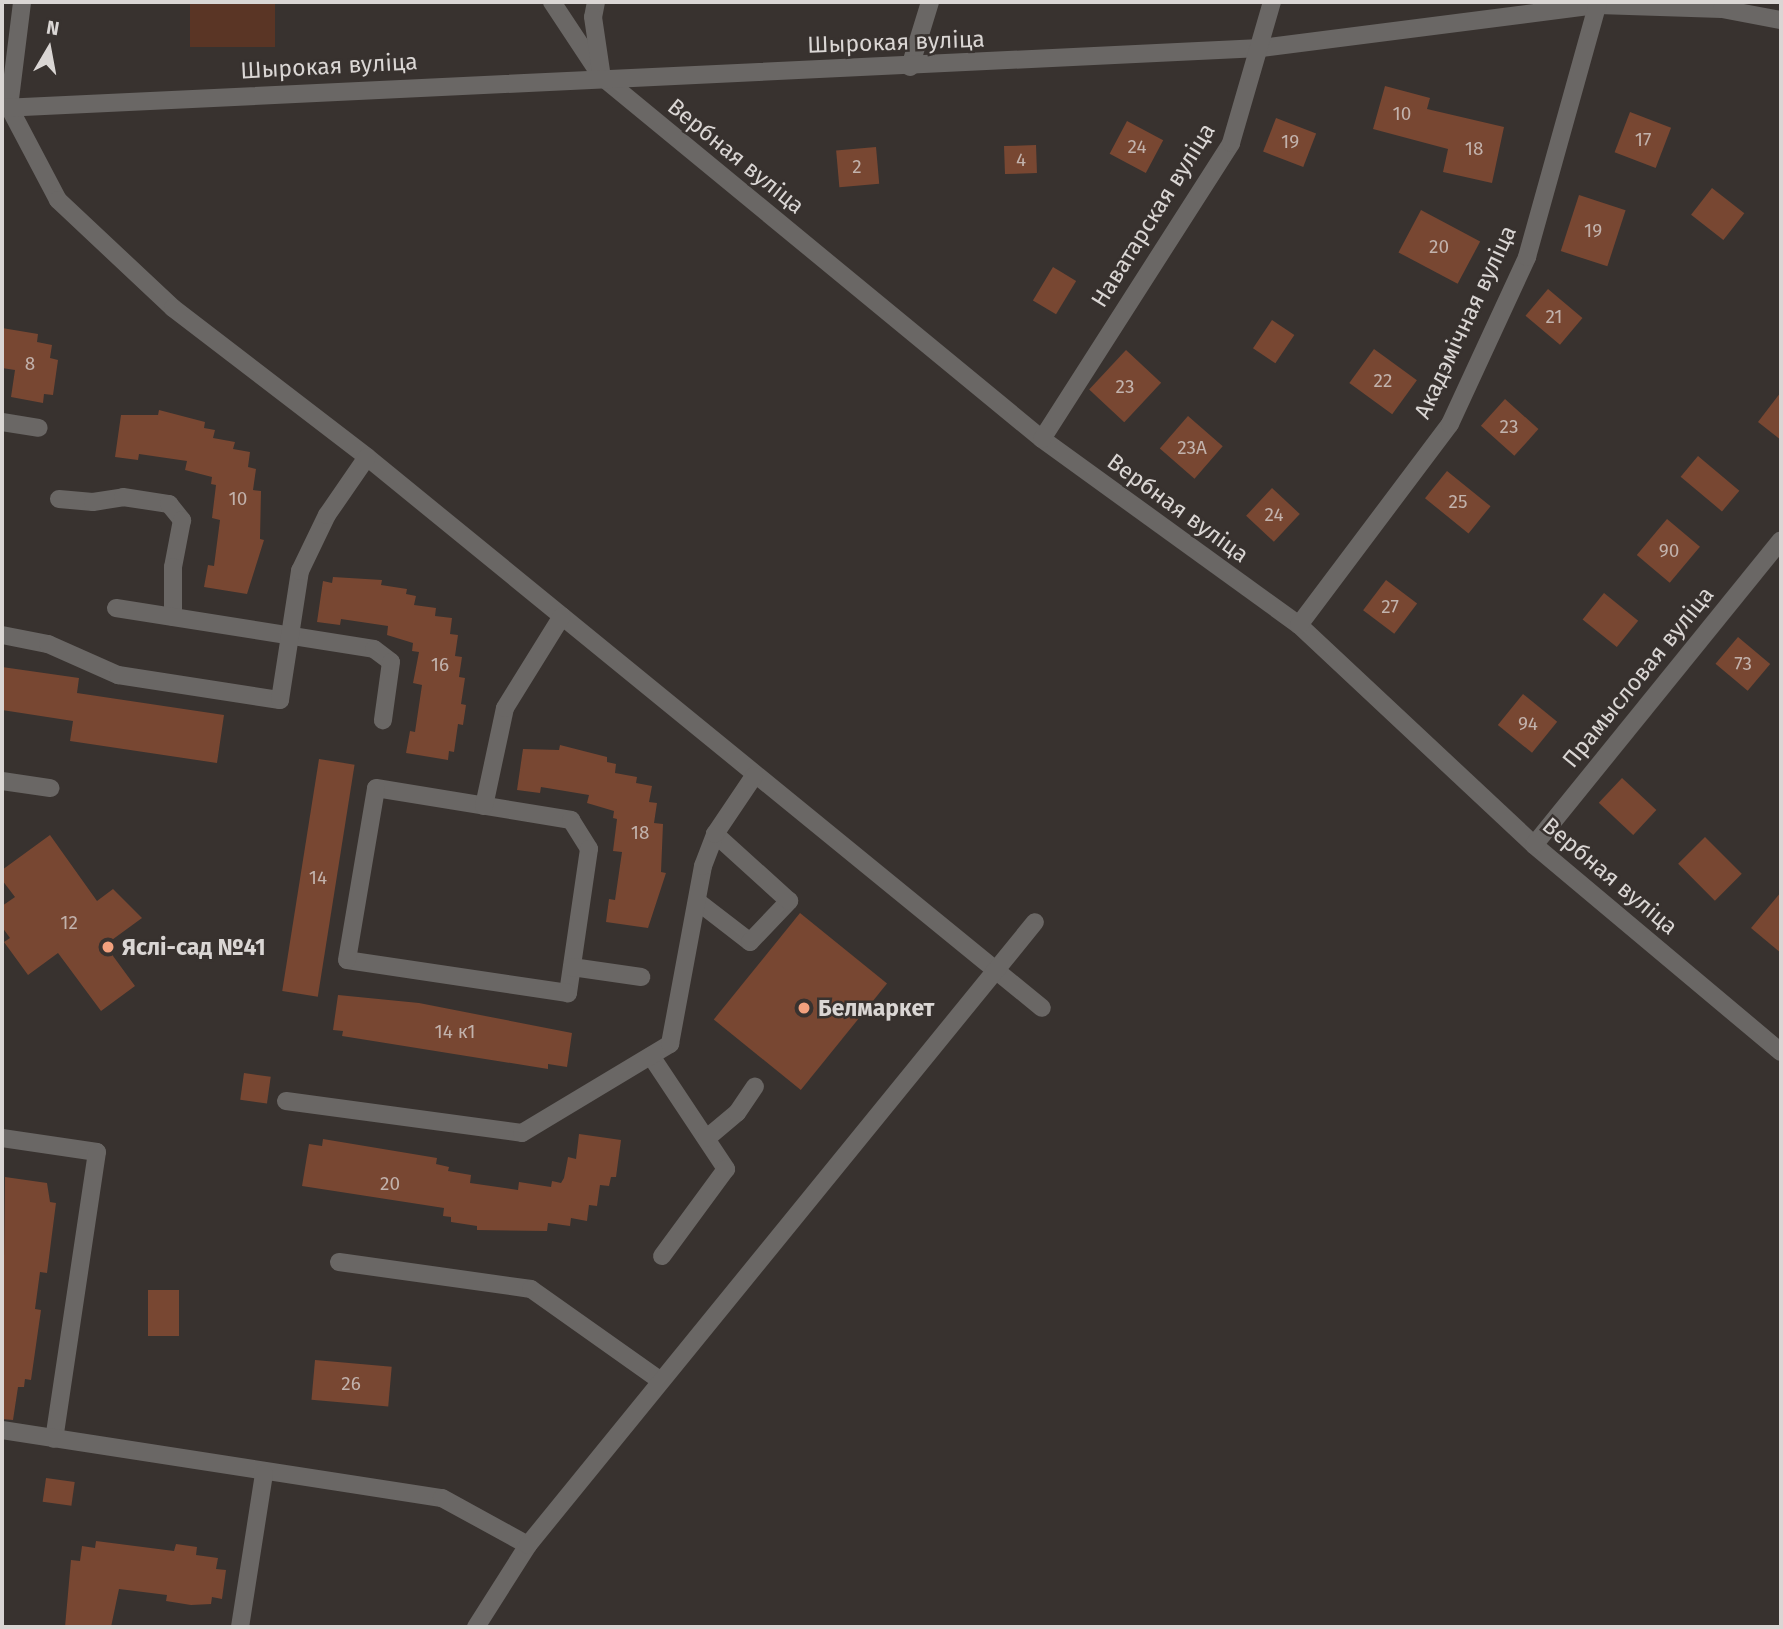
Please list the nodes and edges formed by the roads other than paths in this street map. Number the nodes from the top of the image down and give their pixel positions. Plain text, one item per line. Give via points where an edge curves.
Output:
1 (22, 2) edge
2 (552, 2) edge
3 (596, 2) edge
4 (930, 2) edge
5 (1272, 2) edge
6 (1598, 4) edge
7 (1781, 20) edge
8 (1261, 48) junction
9 (910, 67) junction
10 (601, 76) junction
11 (5, 107) edge
12 (2, 422) edge
13 (39, 428) dead end
14 (1042, 439) junction
15 (367, 457) junction
16 (59, 499) dead end
17 (1781, 540) edge
18 (116, 608) dead end
19 (562, 616) junction
20 (173, 617) junction
21 (1299, 625) junction
22 (2, 635) edge
23 (290, 635) junction
24 (383, 720) dead end
25 (754, 776) junction
26 (2, 781) edge
27 (50, 788) dead end
28 (484, 806) junction
29 (715, 834) junction
30 (1534, 845) junction
31 (697, 901) junction
32 (1035, 922) dead end
33 (572, 967) junction
34 (995, 970) junction
35 (641, 977) dead end
36 (1042, 1008) dead end
37 (1781, 1052) edge
38 (651, 1056) junction
39 (755, 1086) dead end
40 (286, 1101) dead end
41 (2, 1138) edge
42 (707, 1138) junction
43 (662, 1256) dead end
44 (339, 1262) dead end
45 (661, 1381) junction
46 (2, 1431) edge
47 (54, 1439) junction
48 (264, 1474) junction
49 (528, 1545) junction
50 (240, 1627) edge
51 (476, 1627) edge

1 - 11 street
2 - 10 street, Вербная вуліца
3 - 10 street via 593,17
4 - 9 street
5 - 8 street, Наватарская вуліца
6 - 7 street, Шырокая вуліца via 1722,9
6 - 8 street, Шырокая вуліца
6 - 21 street, Акадэмічная вуліца via 1527,257 1450,424
8 - 9 street, Шырокая вуліца
8 - 14 street, Наватарская вуліца via 1231,143
9 - 10 street, Шырокая вуліца
10 - 11 street, Шырокая вуліца
10 - 14 street, Вербная вуліца
11 - 15 street via 58,200 173,308
12 - 13 street
14 - 21 street, Вербная вуліца
15 - 19 street
15 - 23 street via 327,514 300,571
16 - 20 street via 93,502 123,497 169,504 182,520 173,567
17 - 30 street, Прамысловая вуліца
18 - 20 street
19 - 25 street
19 - 28 street via 505,708
20 - 23 street
21 - 30 street, Вербная вуліца
22 - 23 street via 48,644 118,675 280,700
23 - 24 street via 374,649 391,662
25 - 29 street
25 - 34 street
26 - 27 street
28 - 33 street via 571,820 589,849
28 - 33 street via 376,788 347,960 568,993
29 - 31 street
29 - 31 street via 789,901 750,942
30 - 37 street, Вербная вуліца
31 - 38 street via 670,1044
32 - 34 street
33 - 35 street
34 - 36 street
34 - 45 street
38 - 40 street via 522,1133
38 - 42 street
39 - 42 street via 737,1113
41 - 47 street via 97,1152
42 - 43 street via 726,1169
44 - 45 street via 531,1289
45 - 49 street
46 - 47 street
47 - 48 street
48 - 49 street via 442,1499
48 - 50 street
49 - 51 street

